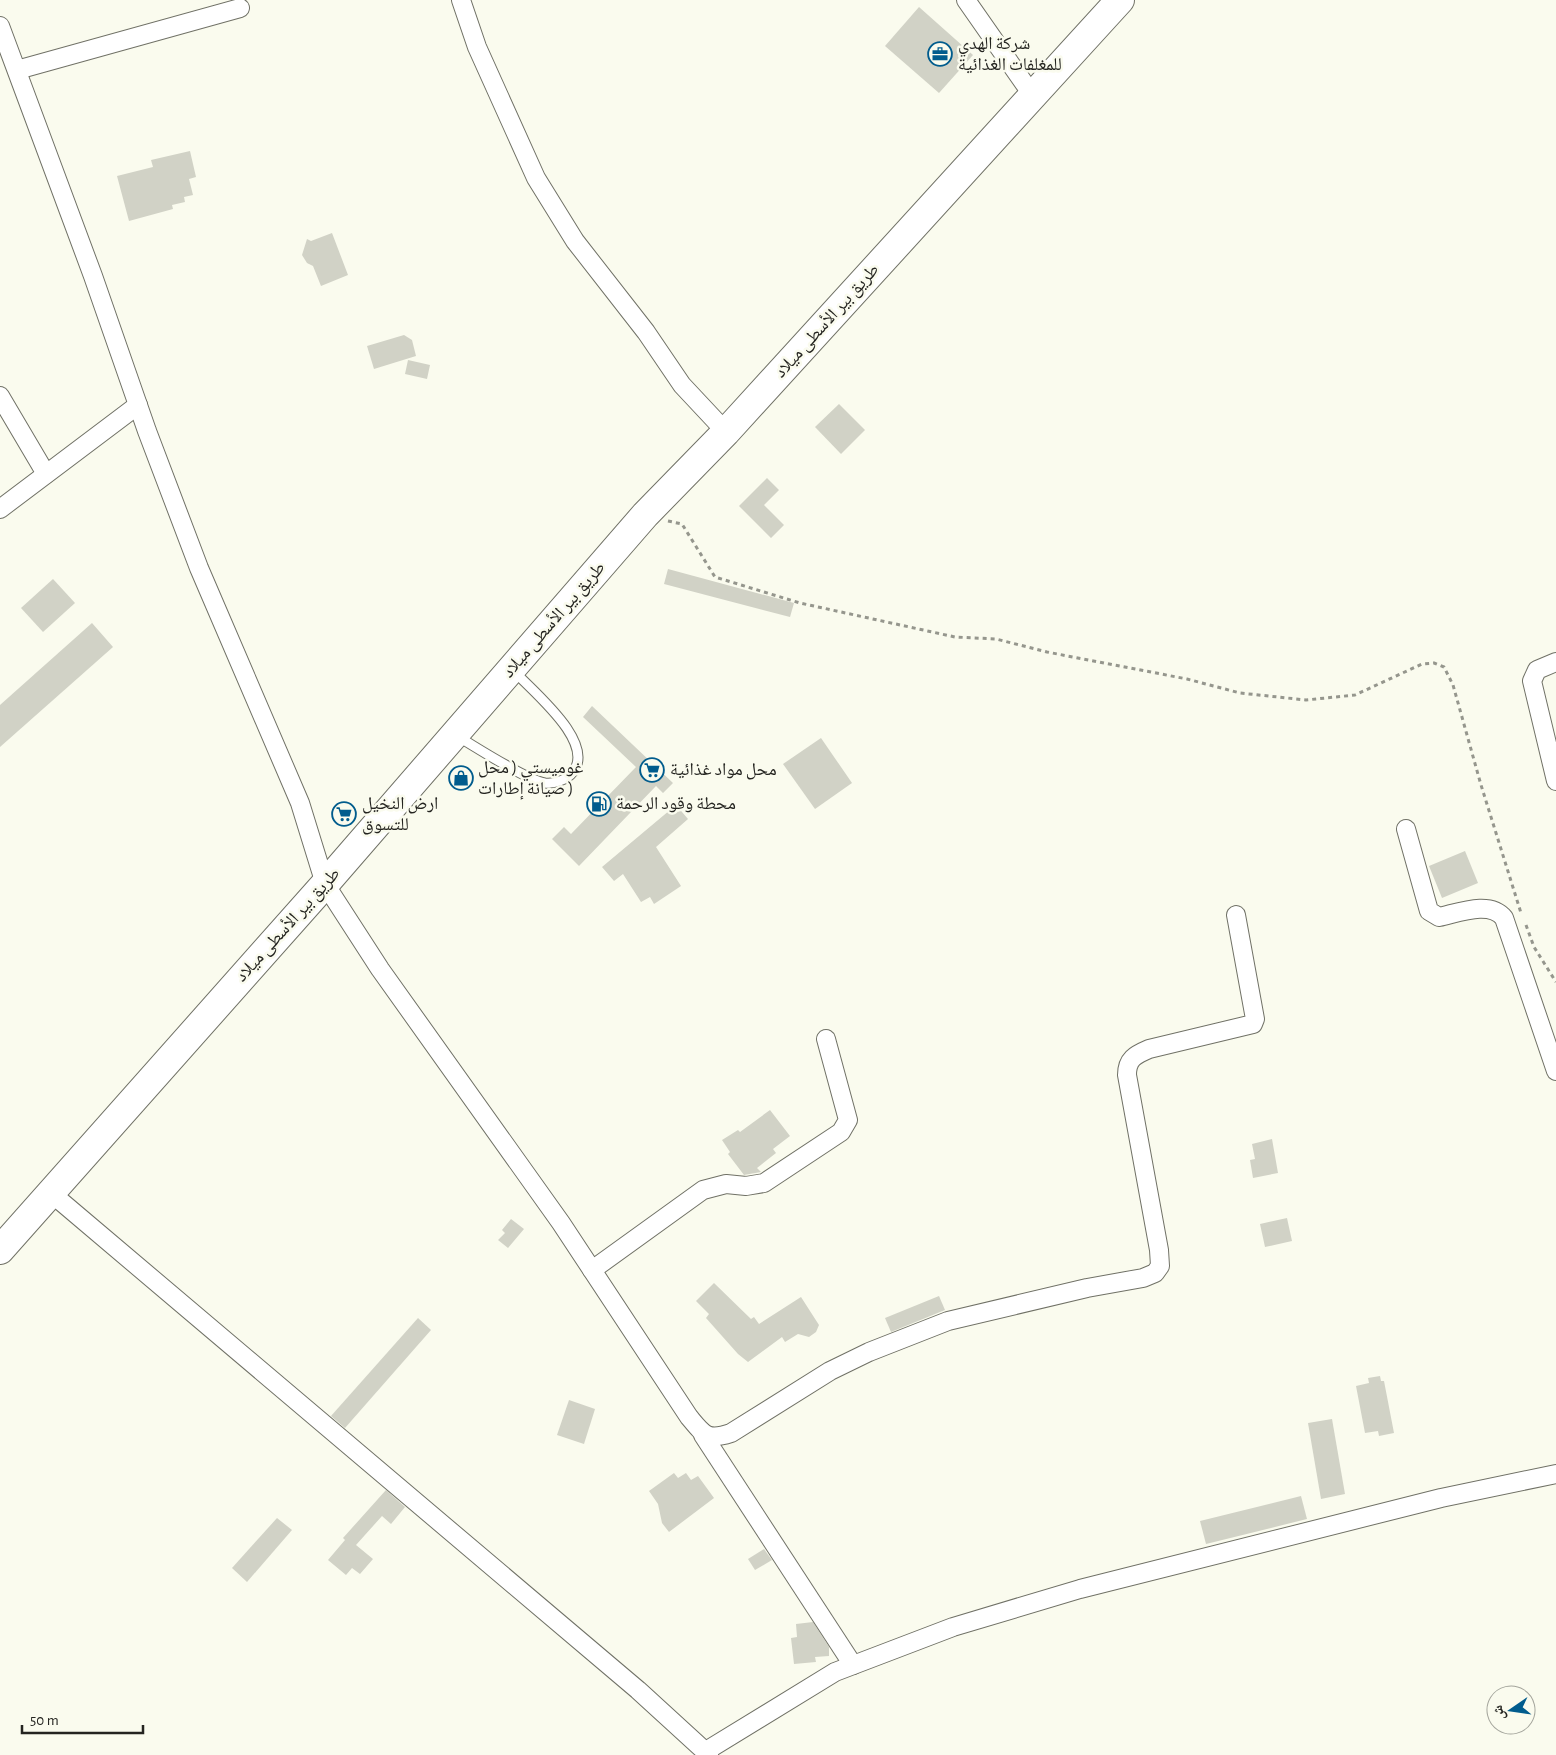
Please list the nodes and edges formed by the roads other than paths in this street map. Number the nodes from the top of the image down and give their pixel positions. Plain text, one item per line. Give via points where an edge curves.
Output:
1 (461, 0) edge
2 (966, 0) edge
3 (1120, 0) edge
4 (240, 8) dead end
5 (0, 26) edge
6 (16, 70) junction
7 (1033, 96) junction
8 (0, 396) edge
9 (138, 405) junction
10 (726, 432) junction
11 (46, 474) junction
12 (0, 509) edge
13 (1556, 662) edge
14 (512, 669) junction
15 (455, 735) junction
16 (1556, 781) edge
17 (1406, 829) dead end
18 (326, 884) junction
19 (1236, 915) dead end
20 (826, 1039) dead end
21 (1556, 1071) edge
22 (51, 1193) junction
23 (0, 1250) edge
24 (592, 1270) junction
25 (703, 1434) junction
26 (1556, 1474) edge
27 (853, 1665) junction
28 (708, 1753) edge

1 - 10 street via 477,47 541,186 575,241 646,332 682,386
2 - 7 street
3 - 7 main road, طريق بير الأسطى ميلاد
4 - 6 street
5 - 6 street
6 - 9 street via 94,276
7 - 10 main road, طريق بير الأسطى ميلاد
8 - 11 street
9 - 11 street
9 - 18 street via 199,568 300,803
10 - 14 main road, طريق بير الأسطى ميلاد via 645,515
11 - 12 street
13 - 16 street via 1537,670 1532,681
14 - 15 main road, طريق بير الأسطى ميلاد
14 - 15 lane via 570,731 578,748 579,760 572,773 560,782 545,783
15 - 18 main road, طريق بير الأسطى ميلاد
17 - 21 street via 1429,911 1439,917 1486,908 1499,911 1504,918
18 - 22 main road, طريق بير الأسطى ميلاد
18 - 24 street via 380,969
19 - 25 street via 1256,1018 1253,1024 1149,1049 1136,1055 1128,1064 1159,1250 1160,1266 1155,1273 948,1322 869,1352 731,1433 716,1438
20 - 24 street via 848,1120 841,1132 764,1183 746,1186 726,1184 703,1190
22 - 23 main road, طريق بير الأسطى ميلاد
22 - 28 street via 638,1690
24 - 25 street
25 - 27 street
26 - 27 street via 1441,1498 1080,1589 953,1627
27 - 28 street via 835,1672

